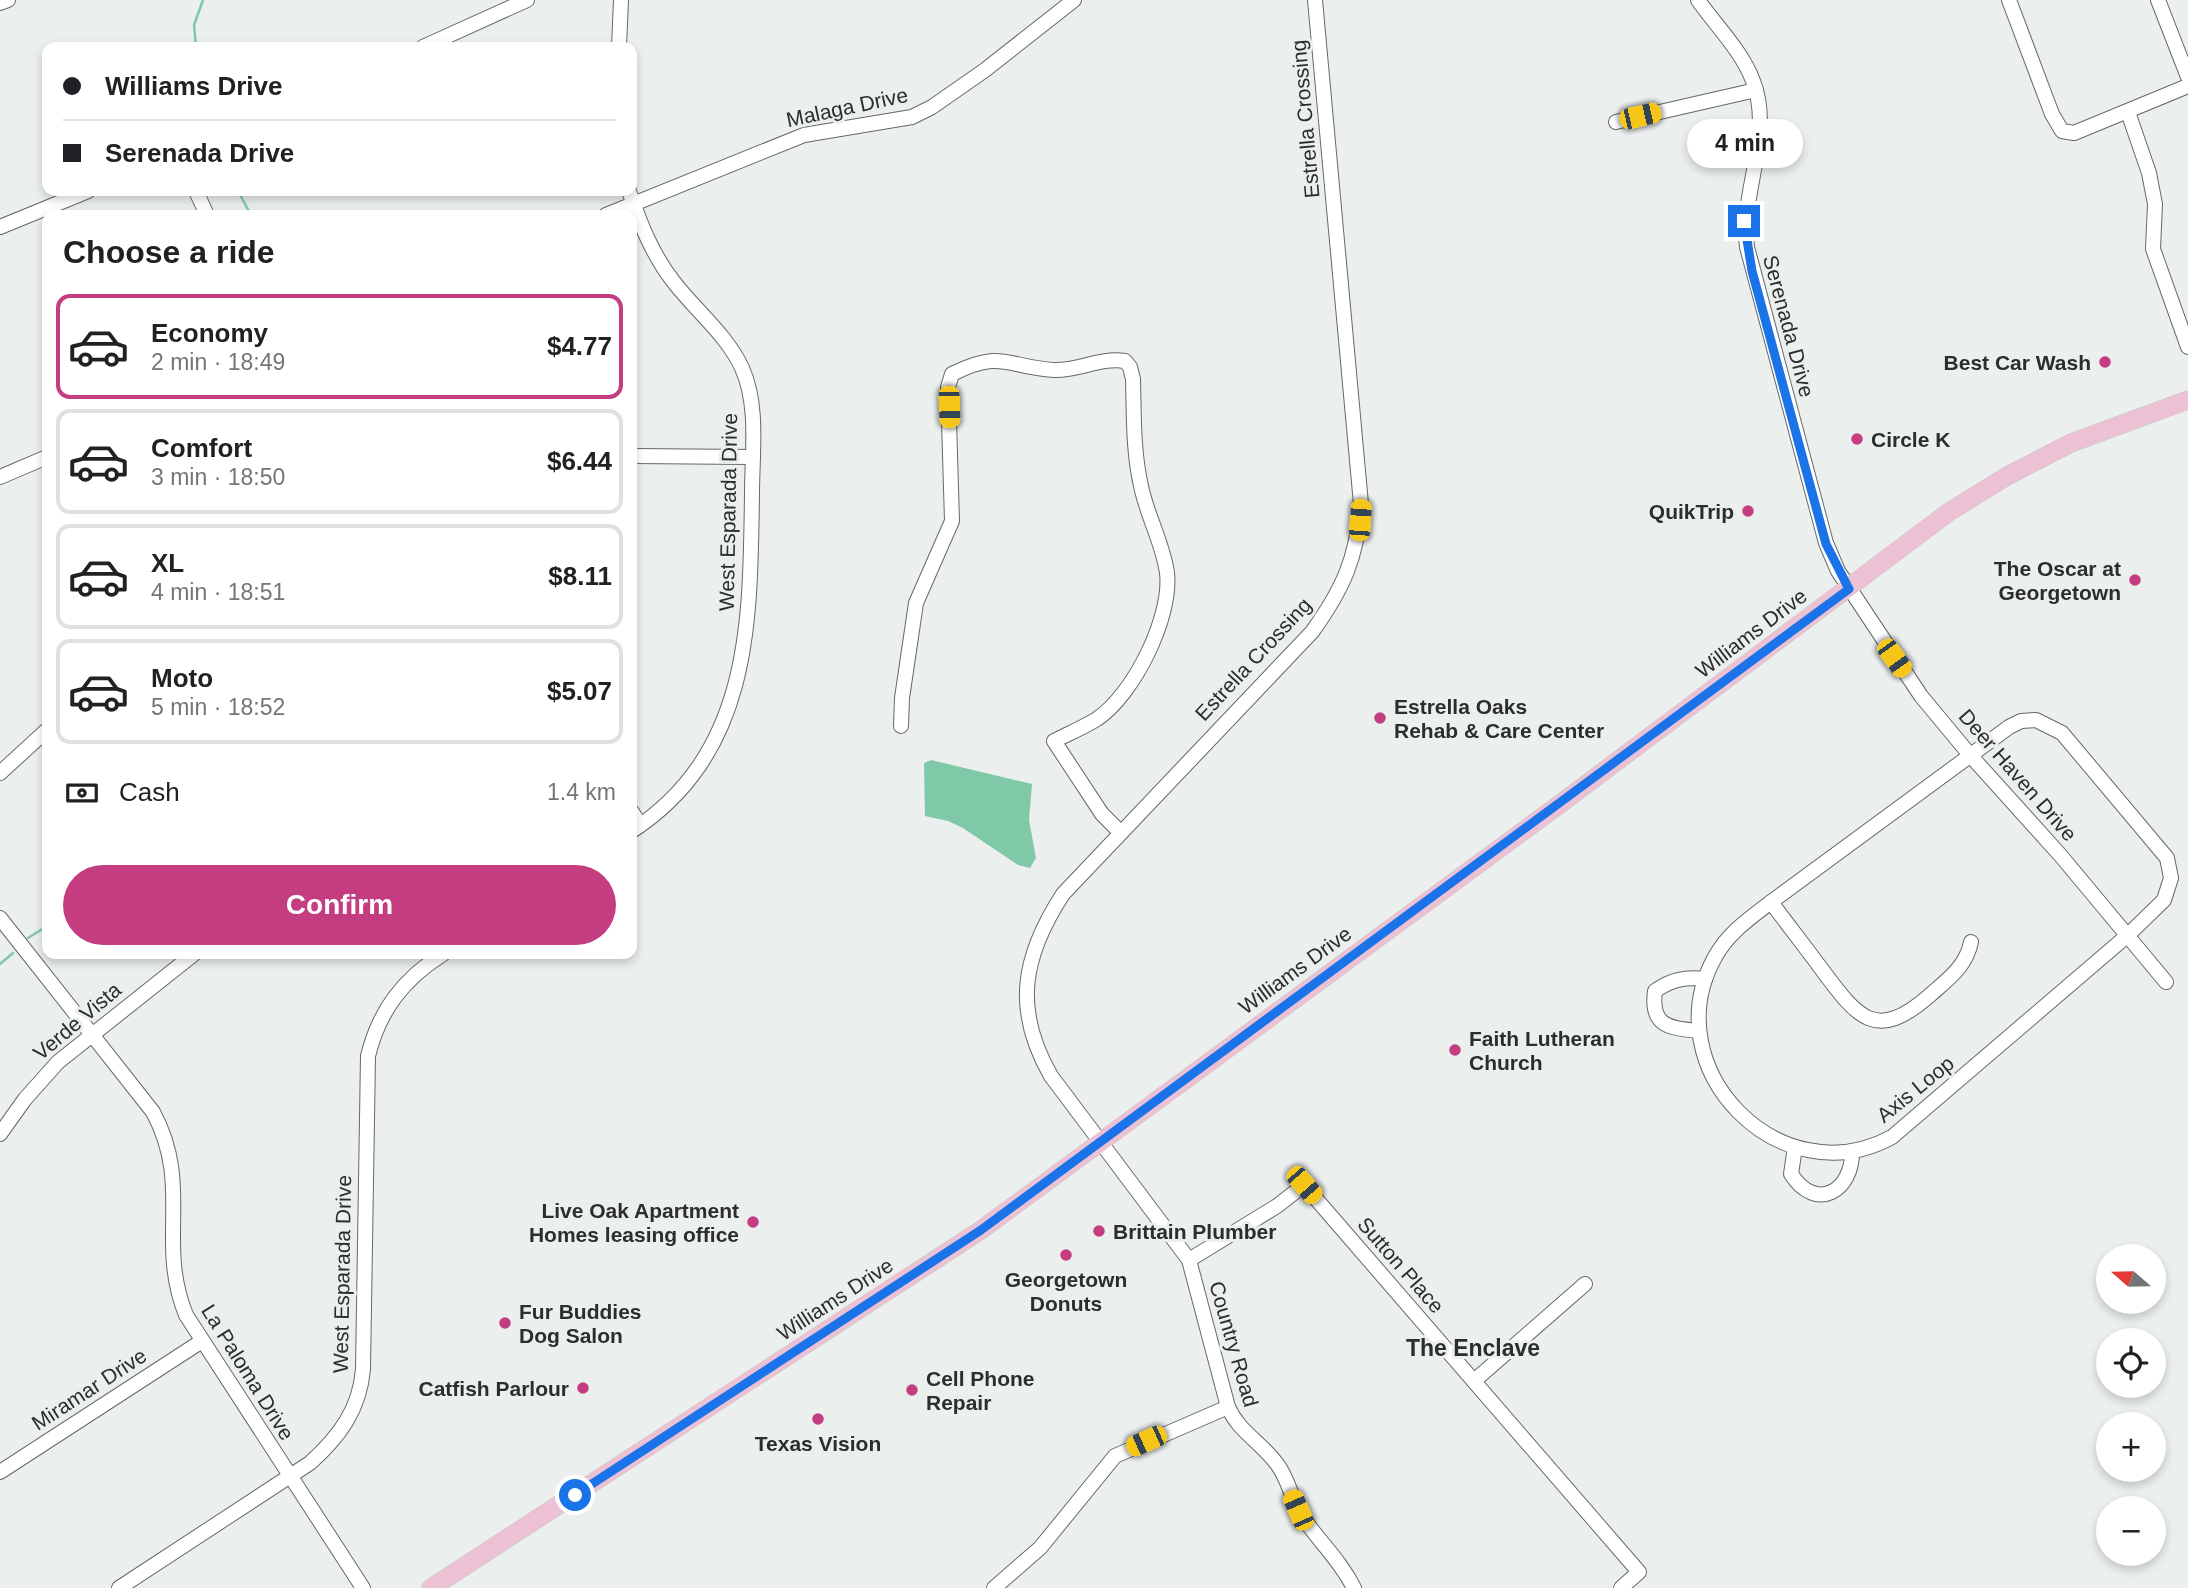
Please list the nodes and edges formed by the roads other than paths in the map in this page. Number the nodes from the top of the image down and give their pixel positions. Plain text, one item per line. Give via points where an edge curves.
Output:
1 (8, 0) edge
2 (527, 0) edge
3 (621, 0) edge
4 (1074, 0) edge
5 (1315, 0) edge
6 (1698, 0) edge
7 (2008, 0) edge
8 (2158, 0) edge
9 (0, 4) edge
10 (434, 42) edge
11 (619, 42) edge
12 (2188, 77) edge
13 (2188, 86) edge
14 (1756, 90) junction
15 (2128, 112) junction
16 (1616, 122) dead end
17 (637, 195) edge
18 (76, 196) edge
19 (631, 197) edge
20 (613, 210) edge
21 (637, 210) edge
22 (0, 227) edge
23 (2188, 347) edge
24 (2188, 400) edge
25 (637, 456) edge
26 (752, 457) junction
27 (42, 459) edge
28 (0, 477) edge
29 (1849, 589) junction
30 (901, 726) dead end
31 (42, 735) edge
32 (1970, 755) junction
33 (0, 773) edge
34 (637, 827) edge
35 (1120, 832) junction
36 (1771, 902) junction
37 (0, 918) edge
38 (2128, 935) junction
39 (1971, 942) dead end
40 (188, 959) edge
41 (436, 959) edge
42 (1705, 979) junction
43 (2166, 982) dead end
44 (1699, 1031) junction
45 (91, 1035) junction
46 (0, 1134) edge
47 (1102, 1141) junction
48 (1795, 1147) junction
49 (1852, 1151) junction
50 (1189, 1260) junction
51 (1585, 1284) dead end
52 (202, 1341) junction
53 (1474, 1381) junction
54 (1227, 1407) junction
55 (0, 1472) edge
56 (291, 1477) junction
57 (119, 1588) edge
58 (363, 1588) edge
59 (431, 1588) edge
60 (994, 1588) edge
61 (1354, 1588) edge
62 (1620, 1588) edge

1 - 9 street
2 - 10 street
3 - 11 street
4 - 17 street, Malaga Drive via 977,76 911,118 804,135
5 - 35 street, Estrella Crossing via 1356,439 1359,536 1337,596 1312,632
6 - 14 street, Serenada Drive via 1742,59
7 - 15 street via 2062,131 2074,133
8 - 12 street
13 - 15 street
14 - 16 street
14 - 29 street, Serenada Drive via 1760,131 1745,209 1747,247 1826,544
15 - 23 street via 2155,204 2153,249
18 - 22 street
19 - 20 street, Malaga Drive
21 - 26 street, West Esparada Drive via 662,266 741,367 750,395
24 - 29 main road, Williams Drive via 2071,443 2007,476 1949,512
25 - 26 street
26 - 34 street, West Esparada Drive via 750,597 741,672 702,763 676,796
27 - 28 street
29 - 32 street, Deer Haven Drive via 1908,678
29 - 47 main road, Williams Drive
30 - 35 street via 916,603 952,521 948,387 952,374 985,359 1053,370 1094,361 1125,361 1133,379 1140,483 1166,569 1162,617 1136,673 1114,704 1097,719 1054,741 1098,808
31 - 33 street
32 - 36 street, Axis Loop
32 - 38 street, Deer Haven Drive
32 - 38 street, Axis Loop via 2021,721 2036,720 2062,733 2167,858 2171,878 2165,900
35 - 47 street, Estrella Crossing via 1046,919 1033,953 1027,990 1034,1046 1051,1076
36 - 39 street via 1849,1005 1869,1018 1888,1020 1906,1015 1964,963
36 - 42 street, Axis Loop via 1729,937
37 - 45 street, La Paloma Drive
38 - 43 street, Deer Haven Drive
38 - 49 street, Axis Loop via 1913,1122 1883,1142
40 - 45 street, Verde Vista
41 - 56 street, West Esparada Drive via 405,983 386,1009 372,1040 366,1073 362,1384 351,1415 336,1438
42 - 44 street, Axis Loop
42 - 44 street via 1670,981 1655,991 1653,1007 1659,1020 1671,1028
44 - 48 street, Axis Loop via 1708,1068 1727,1098 1759,1129
45 - 46 street, Verde Vista via 40,1079
45 - 52 street, La Paloma Drive via 153,1112 168,1142 175,1176 171,1255 175,1285
47 - 50 street, Country Road
47 - 59 main road, Williams Drive via 879,1299
48 - 49 street, Axis Loop via 1830,1153
48 - 49 street via 1791,1174 1805,1189 1819,1195 1844,1184 1851,1173
50 - 53 street, Sutton Place via 1304,1185
50 - 54 street, Country Road
51 - 53 street
52 - 55 street, Miramar Drive
52 - 56 street, La Paloma Drive
53 - 62 street, Sutton Place via 1639,1572
54 - 60 street via 1115,1456 1040,1548
54 - 61 street, Country Road via 1234,1421 1276,1461 1298,1510 1332,1551
56 - 57 street, West Esparada Drive
56 - 58 street, La Paloma Drive

